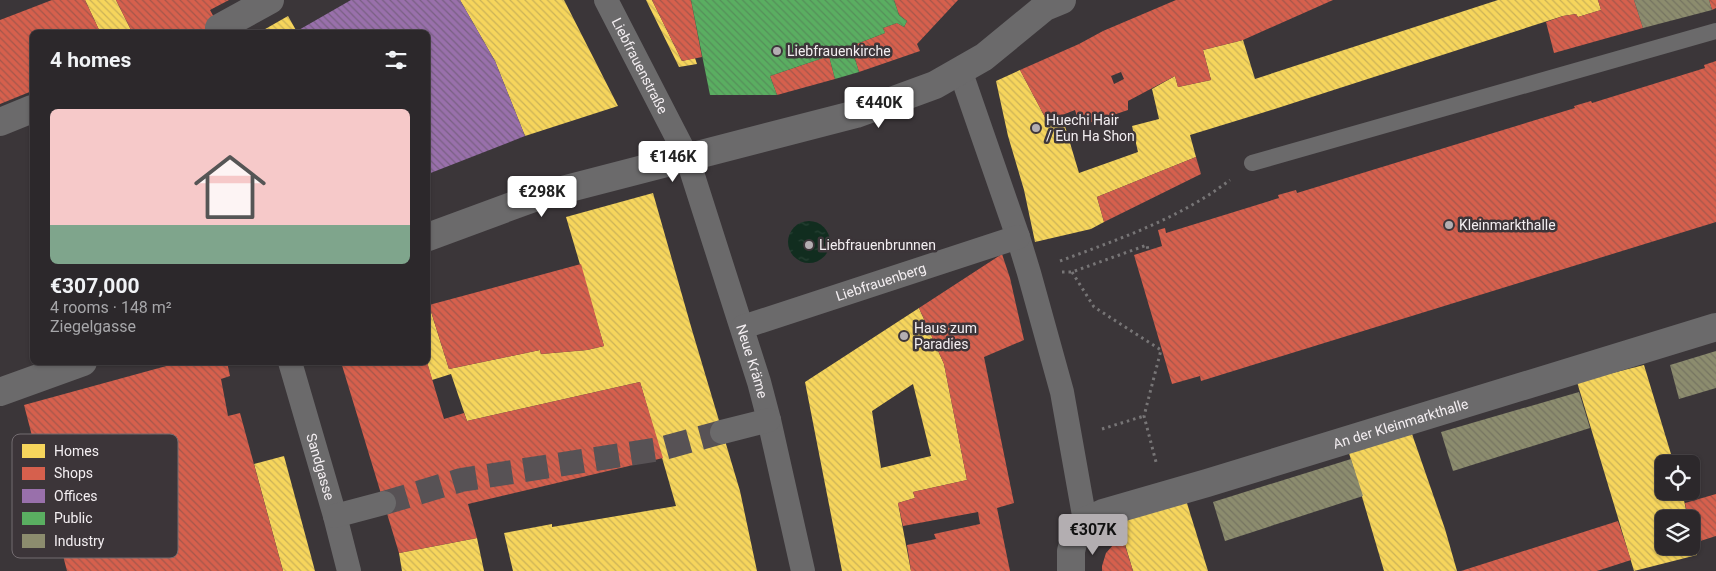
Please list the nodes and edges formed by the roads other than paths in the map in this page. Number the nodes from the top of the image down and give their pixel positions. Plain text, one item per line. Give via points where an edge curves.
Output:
1 (270, 0) edge
2 (606, 0) edge
3 (1049, 2) edge
4 (219, 28) dead end
5 (1716, 31) edge
6 (960, 70) junction
7 (30, 110) edge
8 (0, 122) edge
9 (687, 157) junction
10 (1252, 163) road end
11 (430, 236) edge
12 (1020, 242) junction
13 (742, 327) junction
14 (1716, 327) edge
15 (76, 365) edge
16 (291, 365) edge
17 (0, 392) edge
18 (769, 420) junction
19 (722, 432) tunnel mouth
20 (384, 503) tunnel mouth
21 (335, 516) junction
22 (1080, 528) junction
23 (349, 571) edge
24 (803, 571) edge
25 (1072, 571) edge

1 - 4 street
2 - 9 street, Liebfrauenstraße
3 - 6 street via 984,57
5 - 10 lane
6 - 9 street via 935,85 856,114
6 - 12 street
7 - 8 street
9 - 11 street via 539,196
9 - 13 street, Neue Kräme
12 - 13 street, Liebfrauenberg
12 - 22 street via 1062,392 1071,439
13 - 18 street, Neue Kräme
14 - 22 street, An der Kleinmarkthalle via 1103,513
15 - 17 street
16 - 21 street, Sandgasse
18 - 19 street
18 - 24 street, Neue Kräme
20 - 21 street
21 - 23 street, Sandgasse
22 - 25 street via 1072,551

